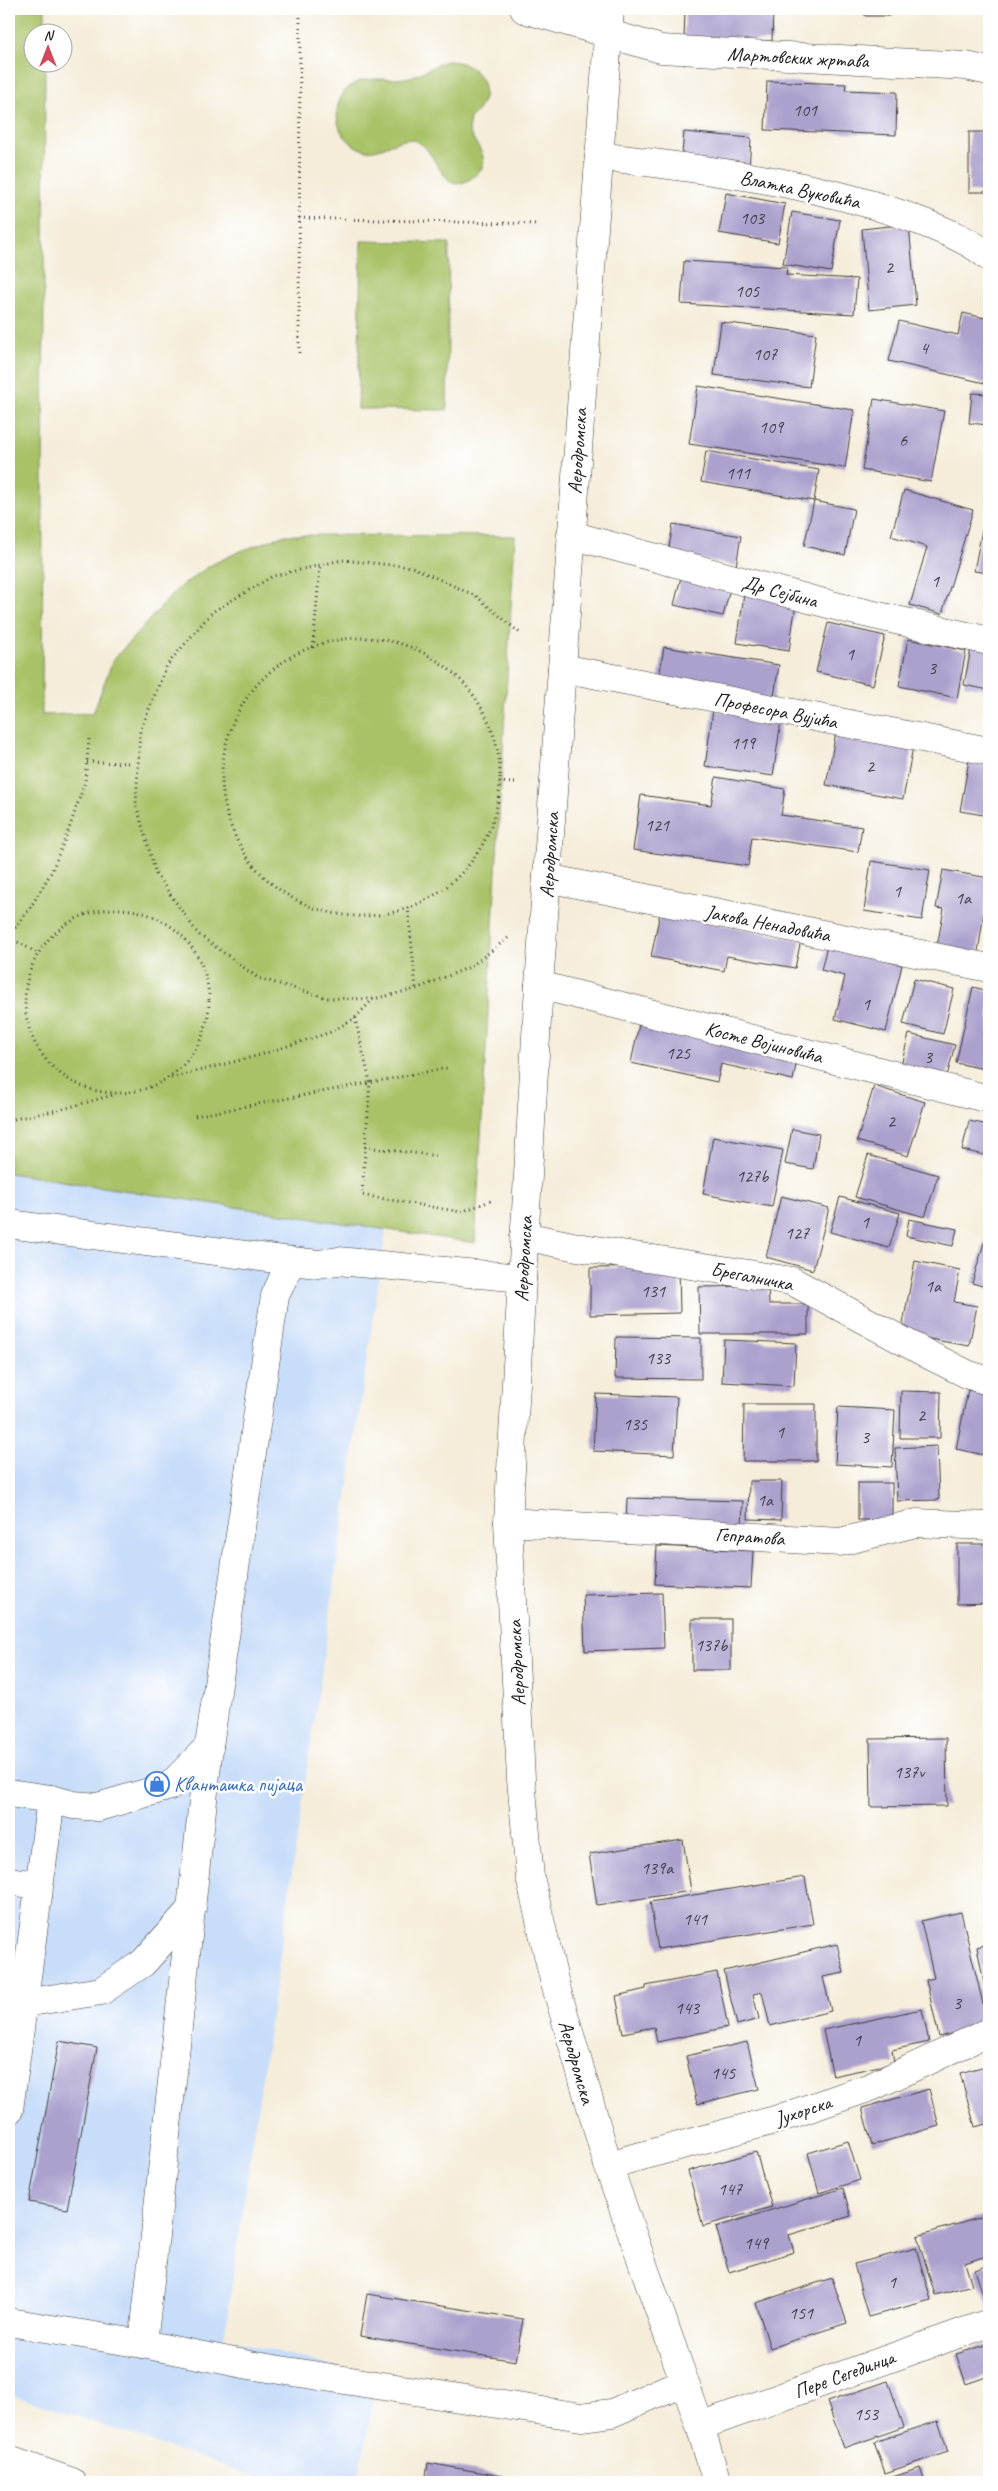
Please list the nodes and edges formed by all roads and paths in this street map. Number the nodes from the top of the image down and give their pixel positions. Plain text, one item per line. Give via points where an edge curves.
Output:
1 (300, 9) edge
2 (524, 9) edge
3 (609, 20) edge
4 (989, 71) edge
5 (599, 156) junction
6 (299, 218) junction
7 (539, 224) dead end
8 (989, 257) edge
9 (299, 353) dead end
10 (571, 535) junction
11 (320, 565) junction
12 (521, 634) dead end
13 (989, 641) edge
14 (313, 648) junction
15 (562, 668) junction
16 (88, 739) dead end
17 (989, 751) edge
18 (87, 762) junction
19 (130, 763) dead end
20 (499, 782) junction
21 (515, 784) dead end
22 (547, 878) junction
23 (408, 907) junction
24 (9, 937) edge
25 (508, 938) dead end
26 (38, 954) junction
27 (989, 968) edge
28 (538, 985) junction
29 (416, 989) junction
30 (373, 999) junction
31 (355, 1018) junction
32 (447, 1068) dead end
33 (170, 1078) junction
34 (370, 1082) junction
35 (120, 1093) junction
36 (989, 1099) edge
37 (195, 1116) dead end
38 (9, 1120) edge
39 (365, 1147) junction
40 (438, 1156) dead end
41 (496, 1198) dead end
42 (9, 1224) edge
43 (524, 1236) junction
44 (291, 1261) junction
45 (522, 1278) junction
46 (989, 1381) edge
47 (508, 1522) junction
48 (989, 1526) edge
49 (209, 1746) junction
50 (9, 1793) edge
51 (51, 1799) junction
52 (9, 1881) edge
53 (38, 1885) junction
54 (192, 1908) junction
55 (17, 2002) edge
56 (989, 2032) edge
57 (9, 2110) edge
58 (608, 2165) junction
59 (9, 2322) edge
60 (989, 2323) edge
61 (143, 2344) junction
62 (683, 2382) junction
63 (700, 2426) junction
64 (9, 2460) edge
65 (72, 2482) edge
66 (717, 2482) edge

1 - 6 path
2 - 3 street, Мартовских жртава
3 - 4 street, Мартовских жртава via 661,49 966,66
3 - 5 street, Аеродромска
5 - 8 street, Влатка Вуковића via 754,178 883,207 944,230
5 - 10 street, Аеродромска
6 - 7 path
6 - 9 path
10 - 13 street, Др Сејбина via 842,608
10 - 15 street, Аеродромска
11 - 12 path via 342,560 412,568 476,596
11 - 14 path
11 - 30 path via 273,576 212,612 167,665 140,730 136,804 156,874 198,934 258,978 328,998
14 - 20 path via 332,640 379,639 423,652 459,678 486,714 499,757
14 - 23 path via 287,658 250,690 228,732 220,780 230,827 253,866 287,895 328,912 374,916
15 - 17 street, Професора Вујића
15 - 22 street, Аеродромска
16 - 18 path
18 - 19 path
18 - 24 path via 85,782 52,871
20 - 21 path
20 - 23 path via 498,802 483,845 455,880
22 - 27 street, Јакова Ненадовића
22 - 28 street, Аеродромска
23 - 29 path
24 - 26 path
25 - 29 path via 470,967
26 - 33 path via 52,936 76,918 105,909 136,910 165,922 188,942 204,968 211,998 206,1029 192,1057
26 - 35 path via 25,988 26,1018 36,1046 55,1070 81,1087
28 - 36 street, Косте Војиновића
28 - 43 street, Аеродромска
29 - 30 path
30 - 31 path
31 - 33 path via 331,1032 260,1055
31 - 34 path
32 - 34 path
33 - 35 path via 142,1091
34 - 37 path
34 - 39 path
35 - 38 path
39 - 40 path
39 - 41 path via 362,1195 461,1212
42 - 44 street
43 - 45 street, Аеродромска
43 - 46 street, Брегалничка via 792,1281 929,1355
44 - 45 street via 318,1264 338,1261
44 - 49 street via 275,1296
45 - 47 street, Аеродромска
47 - 48 street, Гепратова via 840,1542 916,1523
47 - 58 street, Аеродромска via 521,1779 530,1877 554,1980
49 - 51 street via 170,1786 98,1807
49 - 54 street
50 - 51 street
51 - 53 street
52 - 53 street
53 - 55 street
54 - 55 street via 143,1963 101,1991
54 - 61 street
55 - 57 street
56 - 58 street, Јухорска via 871,2087 775,2120
58 - 62 street, Аеродромска
59 - 61 street
60 - 63 street, Пере Сегединца
61 - 62 street via 249,2365 581,2417 612,2413
62 - 63 street, Аеродромска
63 - 66 street, Аеродромска
64 - 65 street

